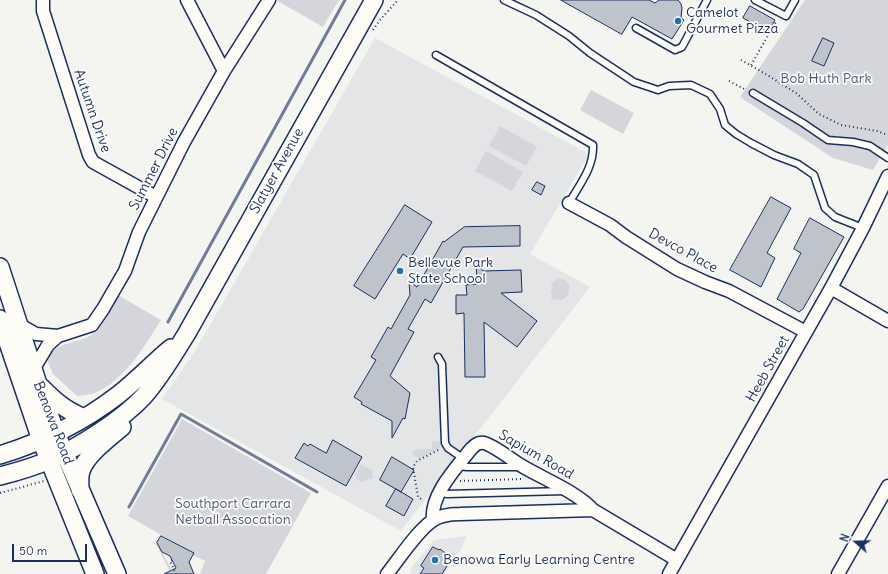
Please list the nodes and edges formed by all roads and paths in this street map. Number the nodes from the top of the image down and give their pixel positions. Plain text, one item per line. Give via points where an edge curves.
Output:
1 (43, 0) edge
2 (187, 0) edge
3 (269, 0) edge
4 (504, 0) edge
5 (707, 0) edge
6 (755, 0) edge
7 (795, 0) edge
8 (373, 3) edge
9 (781, 14) junction
10 (636, 28) dead end
11 (436, 55) dead end
12 (741, 60) dead end
13 (751, 65) junction
14 (224, 71) junction
15 (729, 81) dead end
16 (753, 94) joint
17 (888, 135) edge
18 (888, 158) edge
19 (888, 176) edge
20 (156, 197) junction
21 (569, 203) joint
22 (863, 228) junction
23 (0, 267) edge
24 (830, 288) junction
25 (8, 319) edge
26 (888, 322) edge
27 (806, 332) junction
28 (187, 333) junction
29 (58, 336) junction
30 (438, 357) dead end
31 (36, 377) junction
32 (144, 396) junction
33 (84, 418) junction
34 (48, 436) junction
35 (446, 446) junction
36 (64, 453) junction
37 (0, 455) edge
38 (49, 461) junction
39 (461, 462) junction
40 (524, 467) junction
41 (0, 476) edge
42 (529, 479) dead end
43 (457, 481) dead end
44 (888, 486) edge
45 (80, 491) junction
46 (568, 491) junction
47 (439, 492) junction
48 (421, 499) dead end
49 (593, 510) junction
50 (433, 520) junction
51 (172, 560) dead end
52 (677, 560) junction
53 (176, 572) edge
54 (95, 574) edge
55 (117, 574) edge
56 (171, 574) edge
57 (387, 574) edge
58 (669, 574) edge
59 (838, 574) edge

1 - 20 street, Autumn Drive via 43,11 93,162
2 - 14 street
3 - 14 street, Summer Drive
4 - 22 lane via 536,15 634,82 658,90 669,86 691,85 710,94 720,109 725,125 751,143 798,164 814,175 825,208 835,217
5 - 10 lane via 682,47 677,50
6 - 9 lane
7 - 9 lane via 786,16
8 - 28 main road, Slatyer Avenue
9 - 13 path
11 - 21 lane via 593,145 591,164
12 - 13 path
13 - 17 path via 796,94 820,114 841,125
14 - 20 street, Summer Drive
15 - 16 path
16 - 18 lane via 828,140 870,146
19 - 22 street, Heeb Street
20 - 29 street, Summer Drive via 139,232 125,271 92,325
21 - 27 street, Devco Place via 610,225 677,268 729,290
22 - 24 street, Heeb Street
23 - 25 main road, Benowa Road
24 - 26 street
24 - 27 street, Heeb Street
25 - 29 street, Summer Drive via 36,334
25 - 31 main road, Benowa Road
25 - 34 main road, Benowa Road
27 - 52 street, Heeb Street
28 - 32 main road, Slatyer Avenue
28 - 33 main road, Slatyer Avenue via 118,395
29 - 31 street, Summer Drive via 48,345
30 - 35 lane via 442,364
31 - 33 main road via 56,402
31 - 34 main road, Benowa Road
32 - 36 main road, Slatyer Avenue via 117,419
32 - 45 main road via 132,417 96,450 84,465 80,475
33 - 34 main road, Slatyer Avenue
34 - 36 main road, Benowa Road
34 - 37 main road, Slatyer Avenue
34 - 38 main road, Benowa Road
35 - 39 lane
35 - 48 path via 417,461 414,467 418,497
36 - 38 main road, Slatyer Avenue
36 - 45 main road, Benowa Road
38 - 41 main road, Slatyer Avenue
38 - 54 main road, Benowa Road
39 - 40 lane via 468,467
39 - 40 street, Sapium Road via 476,444 482,443
39 - 47 street, Sapium Road
40 - 46 street, Sapium Road
42 - 43 path
44 - 59 street
45 - 55 main road, Benowa Road
46 - 47 lane via 447,494
46 - 49 street, Sapium Road via 584,500
47 - 50 street, Sapium Road via 432,512
49 - 50 street via 460,514
49 - 52 street, Sapium Road
50 - 57 street
51 - 53 path via 170,561
52 - 58 street, Heeb Street
53 - 56 path

